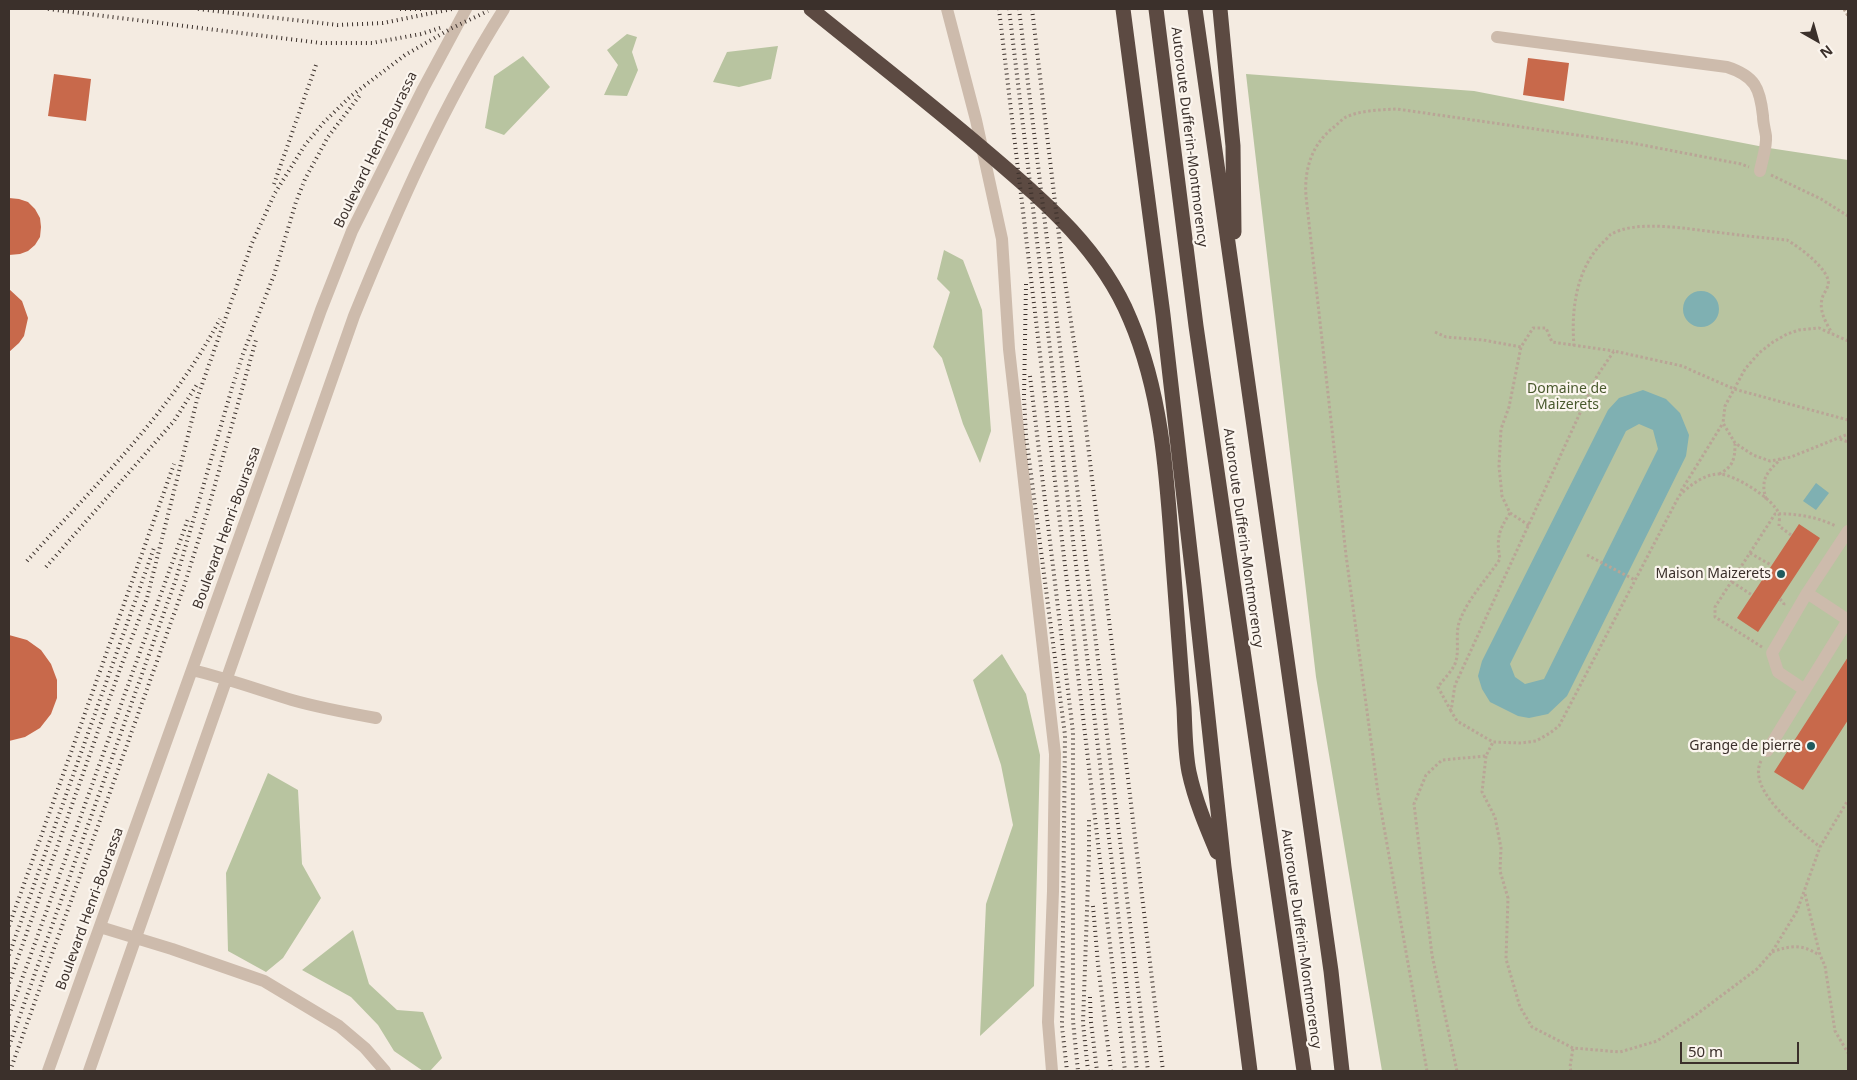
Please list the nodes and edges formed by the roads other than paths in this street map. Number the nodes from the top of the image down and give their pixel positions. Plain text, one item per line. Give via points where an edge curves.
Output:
1 (466, 9) edge
2 (504, 9) edge
3 (811, 9) edge
4 (947, 9) edge
5 (1123, 9) edge
6 (1156, 9) edge
7 (1195, 9) edge
8 (1220, 9) edge
9 (1497, 37) dead end
10 (1760, 171) road end
11 (1234, 294) junction
12 (1848, 531) edge
13 (1807, 593) junction
14 (1848, 620) edge
15 (192, 670) junction
16 (228, 679) junction
17 (1806, 690) junction
18 (376, 718) dead end
19 (1767, 751) road end
20 (1224, 868) junction
21 (100, 927) junction
22 (137, 939) junction
23 (1331, 971) junction
24 (48, 1071) edge
25 (89, 1071) edge
26 (385, 1071) edge
27 (1052, 1071) edge
28 (1250, 1071) edge
29 (1304, 1071) edge
30 (1342, 1071) edge
31 (1350, 1071) edge

1 - 15 street, Boulevard Henri-Bourassa via 352,231
2 - 16 street via 417,169 382,247 354,316
3 - 20 highway via 1039,196 1098,262 1130,318 1142,349 1163,446 1188,771 1199,809
4 - 27 street via 1002,239 1009,349 1054,754 1048,1022
5 - 20 highway via 1194,586
6 - 29 highway, Autoroute Dufferin-Montmorency via 1196,326
7 - 11 highway, Autoroute Dufferin-Montmorency
8 - 11 highway via 1233,146
9 - 10 street via 1727,67 1741,72 1751,79 1761,100 1766,137
11 - 23 highway, Autoroute Dufferin-Montmorency
12 - 13 street
13 - 14 street
13 - 17 street via 1772,653 1778,672
14 - 17 street
15 - 16 street
15 - 21 street, Boulevard Henri-Bourassa
16 - 18 street via 292,700
16 - 22 street
17 - 19 street
20 - 28 highway
21 - 22 street
21 - 24 street, Boulevard Henri-Bourassa
22 - 25 street
22 - 26 street via 264,982 339,1026
23 - 30 highway, Autoroute Dufferin-Montmorency
23 - 31 highway

